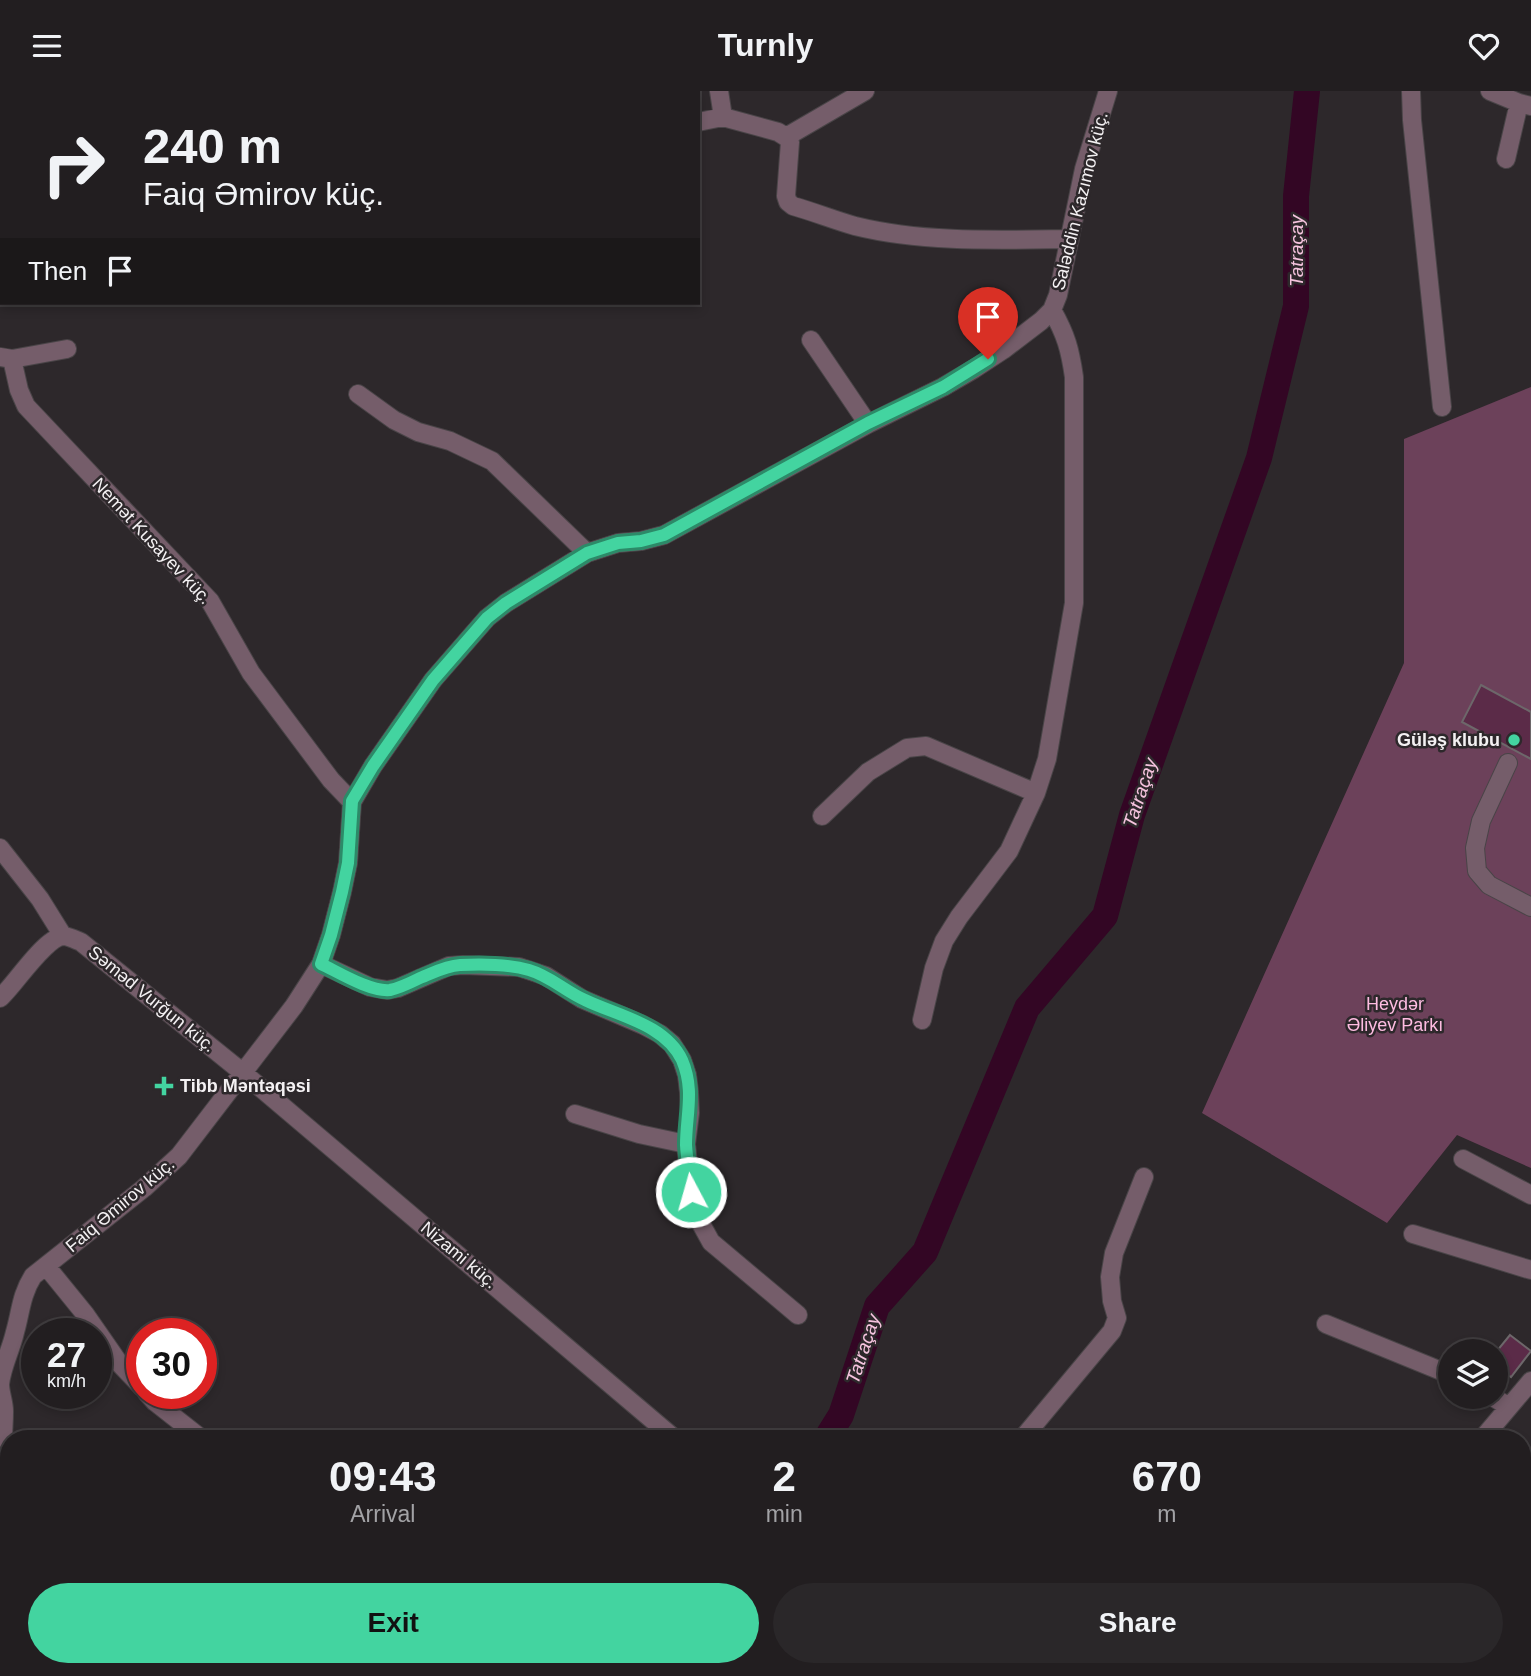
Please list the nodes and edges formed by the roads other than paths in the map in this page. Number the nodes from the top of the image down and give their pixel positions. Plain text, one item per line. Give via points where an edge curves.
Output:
1 (719, 91) edge
2 (865, 91) edge
3 (1108, 91) edge
4 (1411, 91) edge
5 (1490, 91) edge
6 (1525, 105) edge
7 (723, 117) junction
8 (700, 122) edge
9 (786, 137) junction
10 (1506, 159) dead end
11 (1070, 239) junction
12 (1052, 310) junction
13 (811, 340) dead end
14 (67, 349) dead end
15 (6, 358) edge
16 (358, 394) dead end
17 (1442, 407) dead end
18 (868, 423) junction
19 (587, 553) junction
20 (1508, 763) dead end
21 (1036, 793) junction
22 (352, 801) junction
23 (822, 815) dead end
24 (0, 848) edge
25 (1531, 907) edge
26 (63, 936) junction
27 (321, 964) junction
28 (0, 998) edge
29 (922, 1020) dead end
30 (242, 1072) junction
31 (575, 1114) dead end
32 (686, 1144) junction
33 (1463, 1159) dead end
34 (1144, 1177) dead end
35 (1531, 1195) edge
36 (1413, 1234) dead end
37 (46, 1266) junction
38 (1531, 1270) edge
39 (798, 1315) dead end
40 (1326, 1324) dead end
41 (126, 1370) edge
42 (1438, 1370) edge
43 (1531, 1381) edge
44 (1509, 1407) joint
45 (164, 1409) edge
46 (2, 1430) edge
47 (191, 1430) edge
48 (665, 1430) edge
49 (1030, 1430) edge
50 (1490, 1430) edge

1 - 7 street
2 - 9 street
3 - 11 street, Saləddin Kazımov küç. via 1084,169
4 - 17 street
5 - 6 street
6 - 10 street
7 - 8 street
7 - 9 street
9 - 11 street via 790,149 786,196 793,206 894,233 979,240
11 - 12 street, Saləddin Kazımov küç.
12 - 18 street, Faiq Əmirov küç. via 974,369
12 - 21 street via 1065,334 1074,377 1074,603 1047,759
13 - 18 street
14 - 15 street
15 - 22 street, Nemət Kusayev küç. via 26,406 210,601 251,673
16 - 19 street via 418,432 492,461
18 - 19 street, Faiq Əmirov küç. via 664,535
19 - 22 street, Faiq Əmirov küç. via 487,618 433,680
20 - 25 street via 1481,821 1475,848 1477,870 1489,885
21 - 23 street via 926,746 907,748 868,772
21 - 29 street via 1009,851 944,941
22 - 27 street, Faiq Əmirov küç. via 348,863
24 - 26 street
26 - 28 street via 50,941
26 - 30 street, Səməd Vurğun küç. via 81,942
27 - 30 street, Faiq Əmirov küç.
27 - 32 street via 387,990 449,966 519,967 546,976 672,1044 682,1060 690,1092
30 - 37 street, Faiq Əmirov küç. via 179,1156
30 - 48 street, Nizami küç.
31 - 32 street
32 - 39 street via 691,1192 712,1242
33 - 35 street
34 - 49 street via 1114,1253 1110,1277 1117,1318 1112,1331
36 - 38 street
37 - 41 street
37 - 46 street, Faiq Əmirov küç. via 25,1288 3,1366
40 - 42 street
43 - 44 street
44 - 50 street
45 - 47 street

